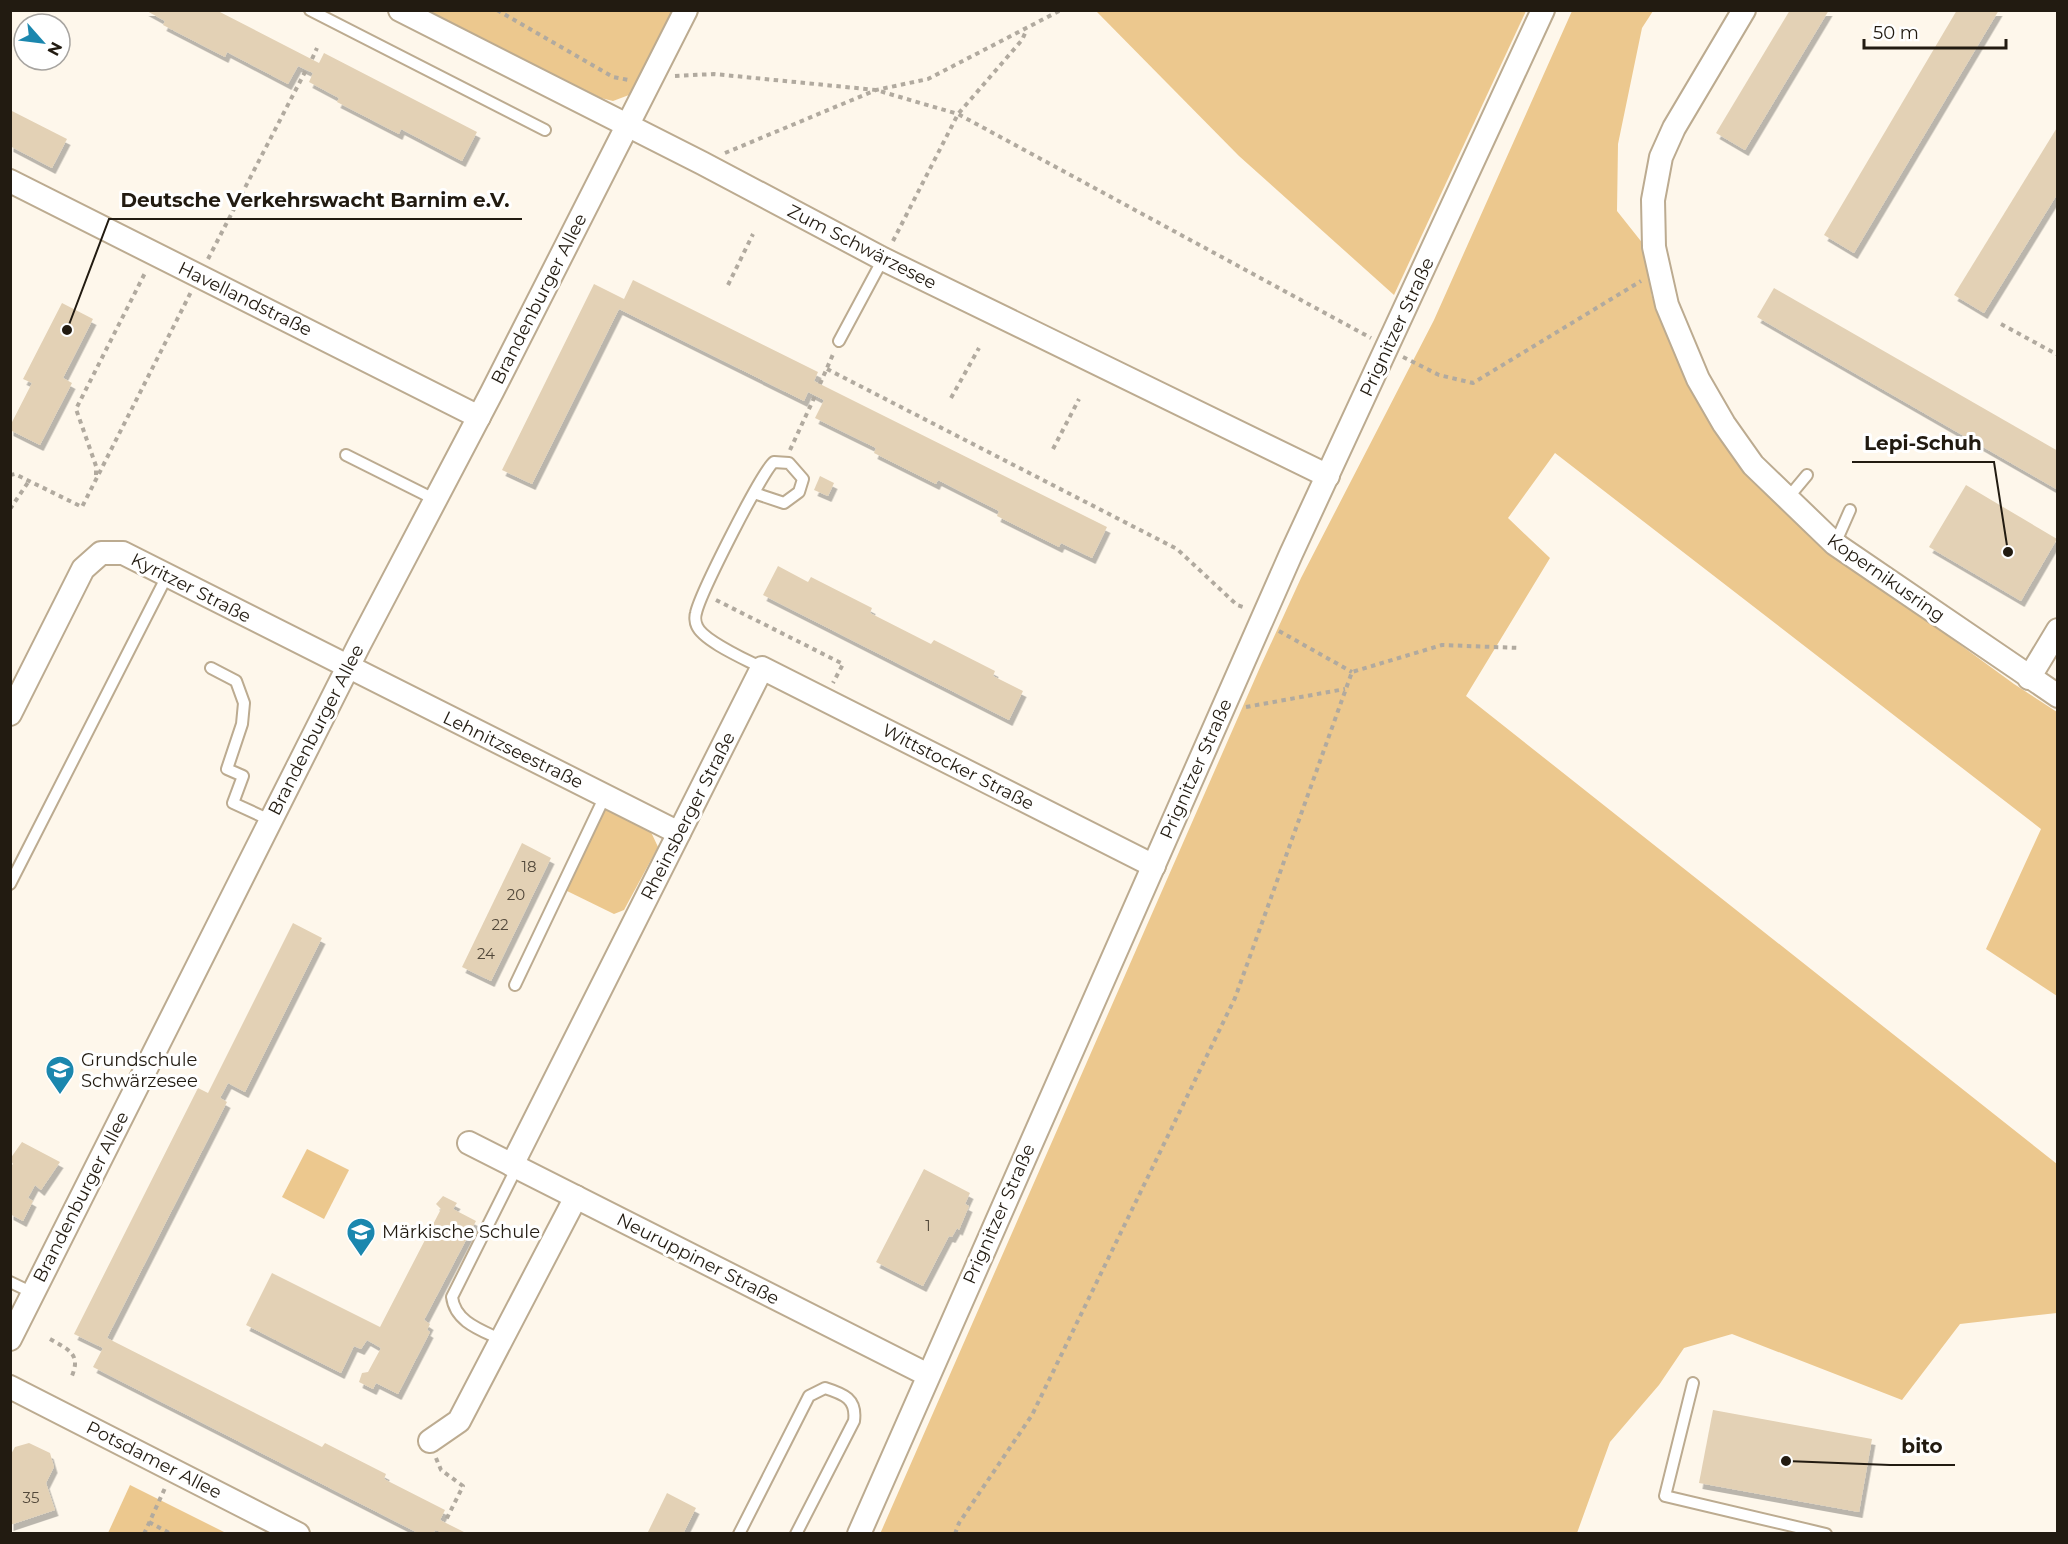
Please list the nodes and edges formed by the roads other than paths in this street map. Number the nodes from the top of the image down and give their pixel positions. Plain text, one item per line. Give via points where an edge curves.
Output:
1 (400, 10) edge
2 (686, 10) edge
3 (1543, 10) edge
4 (1744, 10) edge
5 (313, 11) edge
6 (628, 125) junction
7 (545, 130) dead end
8 (10, 181) edge
9 (883, 259) junction
10 (839, 341) road end
11 (479, 417) junction
12 (346, 455) dead end
13 (1807, 475) dead end
14 (1328, 476) junction
15 (754, 493) junction
16 (436, 500) junction
17 (1787, 500) junction
18 (1850, 510) dead end
19 (1835, 544) junction
20 (167, 576) junction
21 (2058, 630) edge
22 (211, 668) dead end
23 (347, 668) junction
24 (762, 668) junction
25 (2029, 678) junction
26 (2058, 696) edge
27 (10, 714) edge
28 (605, 796) junction
29 (270, 820) junction
30 (679, 833) junction
31 (1154, 866) junction
32 (10, 884) edge
33 (515, 985) dead end
34 (469, 1143) dead end
35 (514, 1166) junction
36 (576, 1197) junction
37 (10, 1282) edge
38 (33, 1293) junction
39 (10, 1339) edge
40 (502, 1340) junction
41 (928, 1375) junction
42 (1694, 1383) dead end
43 (10, 1387) edge
44 (430, 1441) road end
45 (298, 1533) edge
46 (739, 1533) edge
47 (796, 1533) edge
48 (860, 1533) edge
49 (1826, 1533) edge

1 - 6 street, Zum Schwärzesee
2 - 6 street, Brandenburger Allee via 658,80
3 - 14 street, Prignitzer Straße
4 - 17 street, Kopernikusring via 1661,157 1653,200 1654,247 1667,304 1698,379 1753,465
5 - 7 lane
6 - 9 street, Zum Schwärzesee
6 - 11 street, Brandenburger Allee
8 - 11 street, Havellandstraße
9 - 10 lane
9 - 14 street, Zum Schwärzesee
11 - 16 street, Brandenburger Allee
12 - 16 lane
13 - 17 lane
14 - 31 street, Prignitzer Straße
15 - 15 lane via 774,462 793,466 802,479 795,497 779,503
15 - 24 lane via 695,613 700,630
16 - 23 street, Brandenburger Allee
17 - 19 street, Kopernikusring
18 - 19 lane
19 - 25 street, Kopernikusring
20 - 23 street, Kyritzer Straße
20 - 27 street, Kyritzer Straße via 123,553 101,553 83,569
20 - 32 lane
21 - 25 street
22 - 29 lane via 236,681 244,703 242,724 227,769 243,776 232,803
23 - 28 street, Lehnitzseestraße
23 - 29 street, Brandenburger Allee
24 - 30 street, Rheinsberger Straße
24 - 31 street, Wittstocker Straße
25 - 26 street, Kopernikusring
28 - 30 street, Lehnitzseestraße
28 - 33 lane
29 - 38 street, Brandenburger Allee
30 - 35 street, Rheinsberger Straße
31 - 41 street, Prignitzer Straße
34 - 35 street, Neuruppiner Straße
35 - 36 street, Neuruppiner Straße
35 - 40 lane via 452,1296 453,1308 468,1323
36 - 40 street
36 - 41 street, Neuruppiner Straße
37 - 38 lane
38 - 39 street, Brandenburger Allee
40 - 44 street via 459,1421
41 - 48 street, Prignitzer Straße
42 - 49 lane via 1665,1496
43 - 45 street, Potsdamer Allee
46 - 47 lane via 809,1396 825,1388 852,1401 856,1409 854,1421

